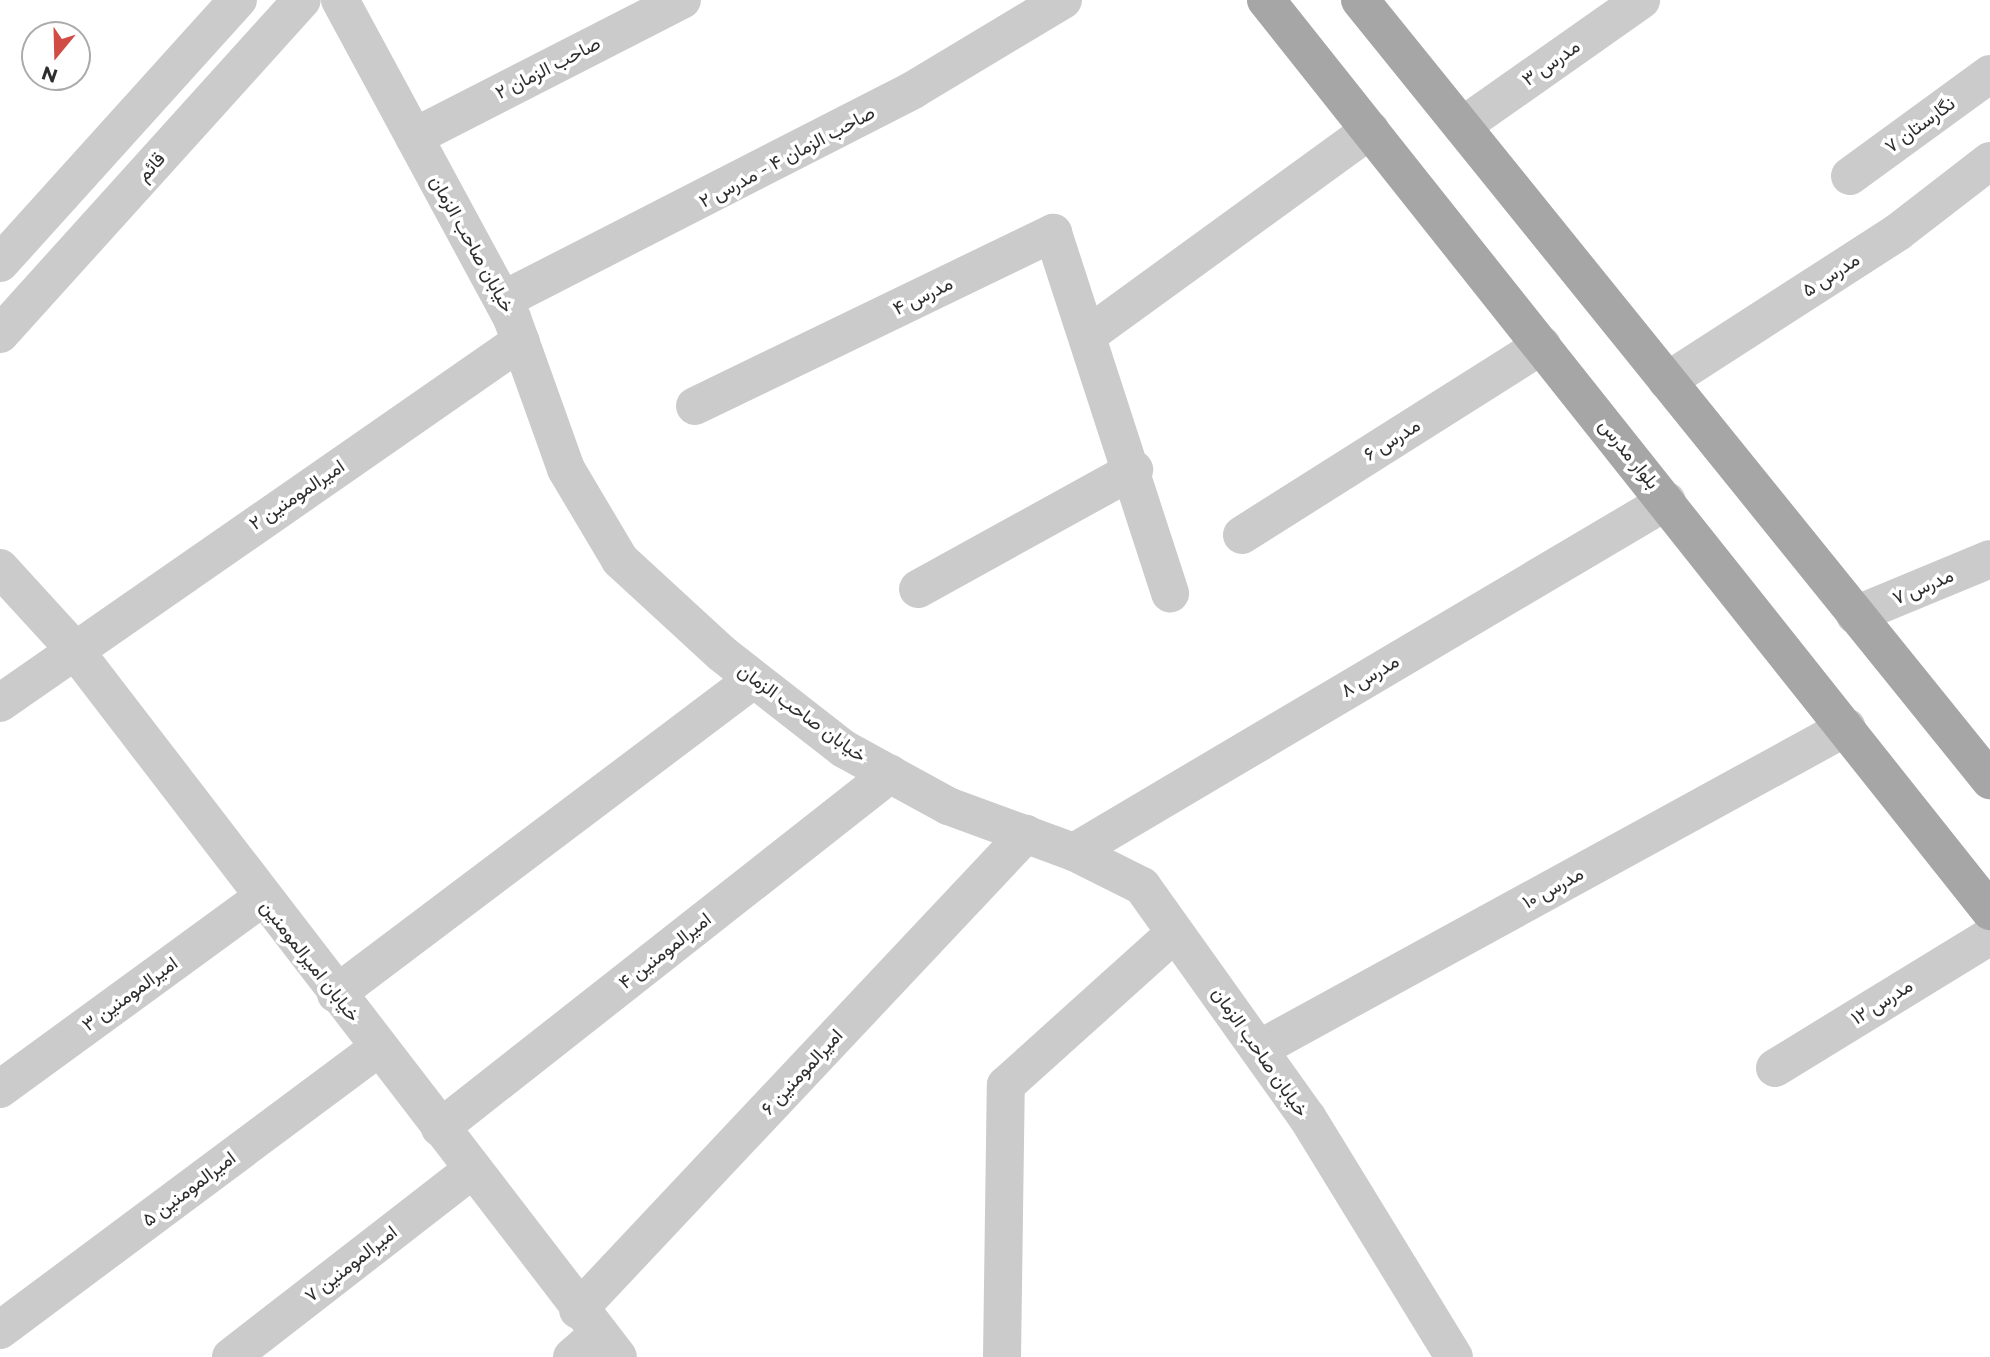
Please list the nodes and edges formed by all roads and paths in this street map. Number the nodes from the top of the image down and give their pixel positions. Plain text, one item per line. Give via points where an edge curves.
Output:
1 (238, 0) edge
2 (302, 0) edge
3 (340, 0) edge
4 (682, 0) edge
5 (1063, 0) edge
6 (1266, 0) edge
7 (1360, 0) edge
8 (1640, 0) edge
9 (1990, 74) edge
10 (1462, 126) junction
11 (1370, 130) junction
12 (414, 137) junction
13 (1990, 161) edge
14 (1850, 176) dead end
15 (0, 263) edge
16 (503, 300) junction
17 (0, 334) edge
18 (1088, 335) junction
19 (521, 341) junction
20 (1542, 345) junction
21 (1667, 381) junction
22 (695, 406) dead end
23 (1134, 470) junction
24 (1667, 501) junction
25 (1242, 535) dead end
26 (1990, 559) edge
27 (0, 568) edge
28 (918, 589) dead end
29 (1170, 594) dead end
30 (1855, 615) junction
31 (73, 648) junction
32 (754, 679) junction
33 (0, 703) edge
34 (1847, 727) junction
35 (890, 774) junction
36 (1990, 780) edge
37 (1026, 834) junction
38 (1074, 852) junction
39 (261, 899) junction
40 (1990, 911) edge
41 (1175, 933) junction
42 (1990, 936) edge
43 (336, 994) junction
44 (378, 1048) junction
45 (1259, 1049) junction
46 (1775, 1068) dead end
47 (0, 1089) edge
48 (440, 1128) junction
49 (472, 1170) junction
50 (0, 1330) edge
51 (591, 1339) edge
52 (231, 1357) edge
53 (1002, 1357) edge
54 (1454, 1357) edge

1 - 15 street
2 - 17 street, قائم
3 - 12 street, خیابان صاحب الزمان
4 - 12 street, صاحب الزمان ۲
5 - 16 street, صاحب الزمان ۴ - مدرس ۲ via 877,109
6 - 11 main road, بلوار مدرس
7 - 10 main road
8 - 10 street, مدرس ۳
9 - 14 street, نگارستان ۷
10 - 21 main road
11 - 18 street
11 - 20 main road, بلوار مدرس
12 - 16 street, خیابان صاحب الزمان
13 - 21 street, مدرس ۵ via 1898,232
16 - 19 street, خیابان صاحب الزمان
18 - 22 street, مدرس ۴ via 1053,233
18 - 23 street, مدرس ۴
19 - 31 street, امیرالمومنین ۲
19 - 32 street, خیابان صاحب الزمان via 566,469 620,560
20 - 24 main road, بلوار مدرس
20 - 25 street, مدرس ۶
21 - 30 main road
23 - 28 street
23 - 29 street, مدرس ۴
24 - 34 main road, بلوار مدرس
24 - 38 street, مدرس ۸
26 - 30 street, مدرس ۷
27 - 31 street, خیابان امیرالمومنین
30 - 36 main road
31 - 33 street, امیرالمومنین ۲
31 - 39 street, خیابان امیرالمومنین
32 - 35 street, خیابان صاحب الزمان via 844,749
32 - 43 street
34 - 40 main road, بلوار مدرس
34 - 45 street, مدرس ۱۰
35 - 37 street, خیابان صاحب الزمان via 948,806
35 - 48 street, امیرالمومنین ۴
37 - 38 street, خیابان صاحب الزمان
37 - 51 street, امیرالمومنین ۶
38 - 41 street, خیابان صاحب الزمان via 1142,886
39 - 43 street, خیابان امیرالمومنین
39 - 47 street, امیرالمومنین ۳
41 - 45 street, خیابان صاحب الزمان
41 - 53 street via 1006,1085
42 - 46 street, مدرس ۱۲
43 - 44 street, خیابان امیرالمومنین
44 - 48 street, خیابان امیرالمومنین
44 - 50 street, امیرالمومنین ۵
45 - 54 street, خیابان صاحب الزمان
48 - 49 street, خیابان امیرالمومنین
49 - 51 street, خیابان امیرالمومنین
49 - 52 street, امیرالمومنین ۷

